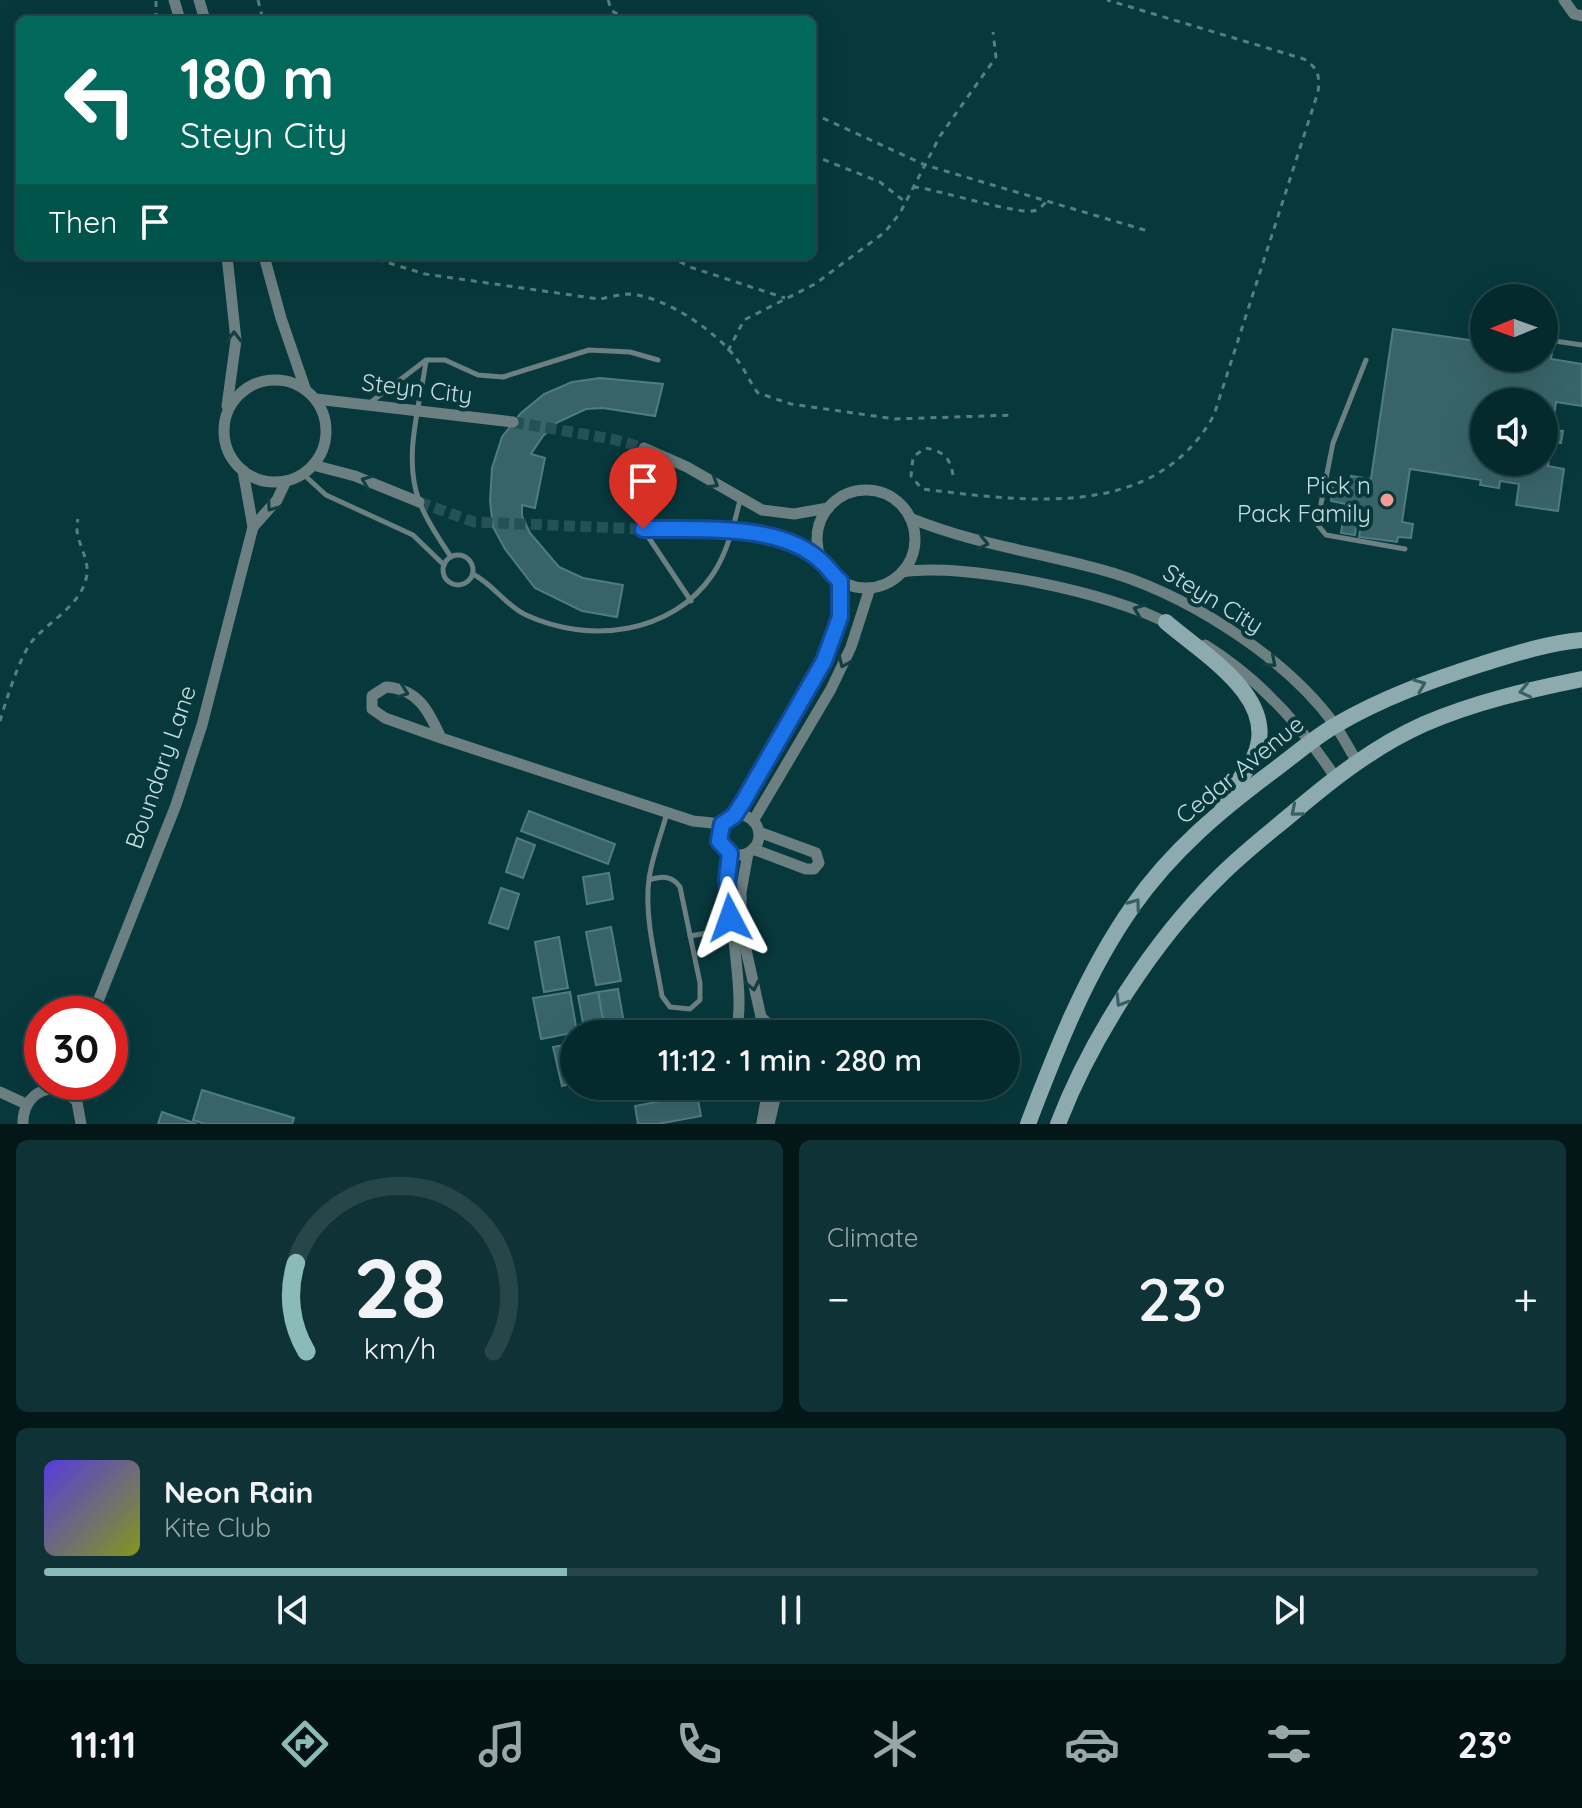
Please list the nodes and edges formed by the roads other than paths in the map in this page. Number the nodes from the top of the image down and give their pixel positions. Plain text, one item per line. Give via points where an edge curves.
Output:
1 (1564, 0) edge
2 (1582, 16) edge
3 (227, 260) edge
4 (265, 260) edge
5 (1558, 341) edge
6 (1582, 345) edge
7 (426, 360) junction
8 (658, 360) dead end
9 (1366, 360) dead end
10 (305, 388) junction
11 (316, 399) junction
12 (369, 404) junction
13 (418, 412) junction
14 (226, 414) junction
15 (513, 422) tunnel mouth
16 (644, 448) joint
17 (313, 465) junction
18 (243, 471) junction
19 (303, 474) junction
20 (286, 481) junction
21 (740, 500) junction
22 (419, 502) junction
23 (828, 508) junction
24 (910, 518) junction
25 (253, 527) junction
26 (643, 529) junction
27 (732, 531) junction
28 (1405, 549) dead end
29 (451, 557) junction
30 (823, 562) junction
31 (444, 565) junction
32 (902, 572) junction
33 (473, 574) junction
34 (840, 581) junction
35 (870, 588) junction
36 (691, 601) junction
37 (1166, 622) junction
38 (1582, 640) edge
39 (1582, 679) edge
40 (1335, 725) junction
41 (441, 738) junction
42 (1312, 742) junction
43 (1357, 762) junction
44 (1335, 777) junction
45 (668, 812) junction
46 (734, 816) junction
47 (756, 826) junction
48 (720, 830) junction
49 (1192, 837) junction
50 (751, 851) junction
51 (730, 853) junction
52 (649, 880) junction
53 (731, 929) junction
54 (690, 936) junction
55 (100, 996) edge
56 (738, 1020) edge
57 (764, 1020) edge
58 (0, 1092) edge
59 (31, 1100) edge
60 (76, 1100) edge
61 (766, 1100) edge
62 (775, 1100) edge
63 (26, 1104) junction
64 (23, 1124) edge
65 (81, 1124) edge
66 (762, 1124) edge
67 (769, 1124) edge
68 (1028, 1124) edge
69 (1058, 1124) edge

1 - 2 street
14 -> 3 street via 236,340
4 - 10 street
5 - 6 lane
7 - 8 lane via 445,360 478,375 503,377 589,350
7 - 12 lane
7 - 13 lane
9 - 28 lane via 1333,443 1317,524 1326,535
10 - 11 street
10 - 14 street via 290,381 259,381 245,389
11 - 12 street, Steyn City
11 - 17 street via 326,433
12 - 13 street, Steyn City
13 - 15 street, Steyn City
13 - 22 lane via 413,472
14 - 18 street via 225,445
16 -> 21 street
16 - 26 lane
17 - 19 street
22 -> 17 street
18 - 20 street via 263,481
18 - 25 street, Boundary Lane
19 - 20 street
19 - 31 lane via 326,495 413,535
20 -> 25 street, Boundary Lane
21 - 23 street via 779,513
21 - 27 lane
22 - 29 lane
23 - 24 street via 848,494 872,491 887,495
23 - 30 street via 818,529
24 - 32 street via 914,546
24 -> 40 street, Steyn City via 973,541 1109,572 1174,597 1255,648
25 - 55 street, Boundary Lane via 176,805
26 - 27 street
26 - 36 lane
27 - 30 street via 786,541
27 - 36 lane via 719,564
29 - 31 lane
29 - 33 lane via 466,557
30 - 34 street
31 - 33 lane via 444,575 454,585 468,582
32 - 35 street
37 -> 32 street, Steyn City via 1133,606 1034,583 948,571
33 - 36 lane via 525,615 580,630 630,630
34 - 35 street
34 - 46 street via 840,617 824,661
35 -> 47 street via 836,680
37 - 42 street, Steyn City via 1245,674
37 - 49 main road via 1244,690 1260,726 1247,769
40 -> 38 main road, Cedar Avenue via 1438,678 1534,648
39 -> 43 main road via 1469,706
40 - 42 main road, Cedar Avenue
40 - 43 street, Steyn City
41 -> 41 street via 376,713 372,696 386,687 417,697
41 - 45 street
42 - 44 street, Steyn City
42 - 49 main road, Cedar Avenue
43 - 44 main road
44 -> 69 main road via 1191,908 1124,995
45 - 48 street
45 - 52 lane
46 - 47 street
46 - 48 street
47 - 50 street
47 - 50 street via 816,853 819,863 806,869
48 - 51 street via 722,846
68 -> 49 main road, Cedar Avenue via 1064,1030 1098,962 1134,904
50 - 51 street
50 -> 57 street via 741,892 741,927
51 - 53 street
52 - 54 lane via 665,877 680,887
52 - 54 lane via 662,996 677,1009 690,1009 700,1000
53 - 54 lane
53 - 56 street
58 - 63 street
59 - 63 street
60 - 65 street
61 - 66 street
62 - 67 street
63 - 64 street

